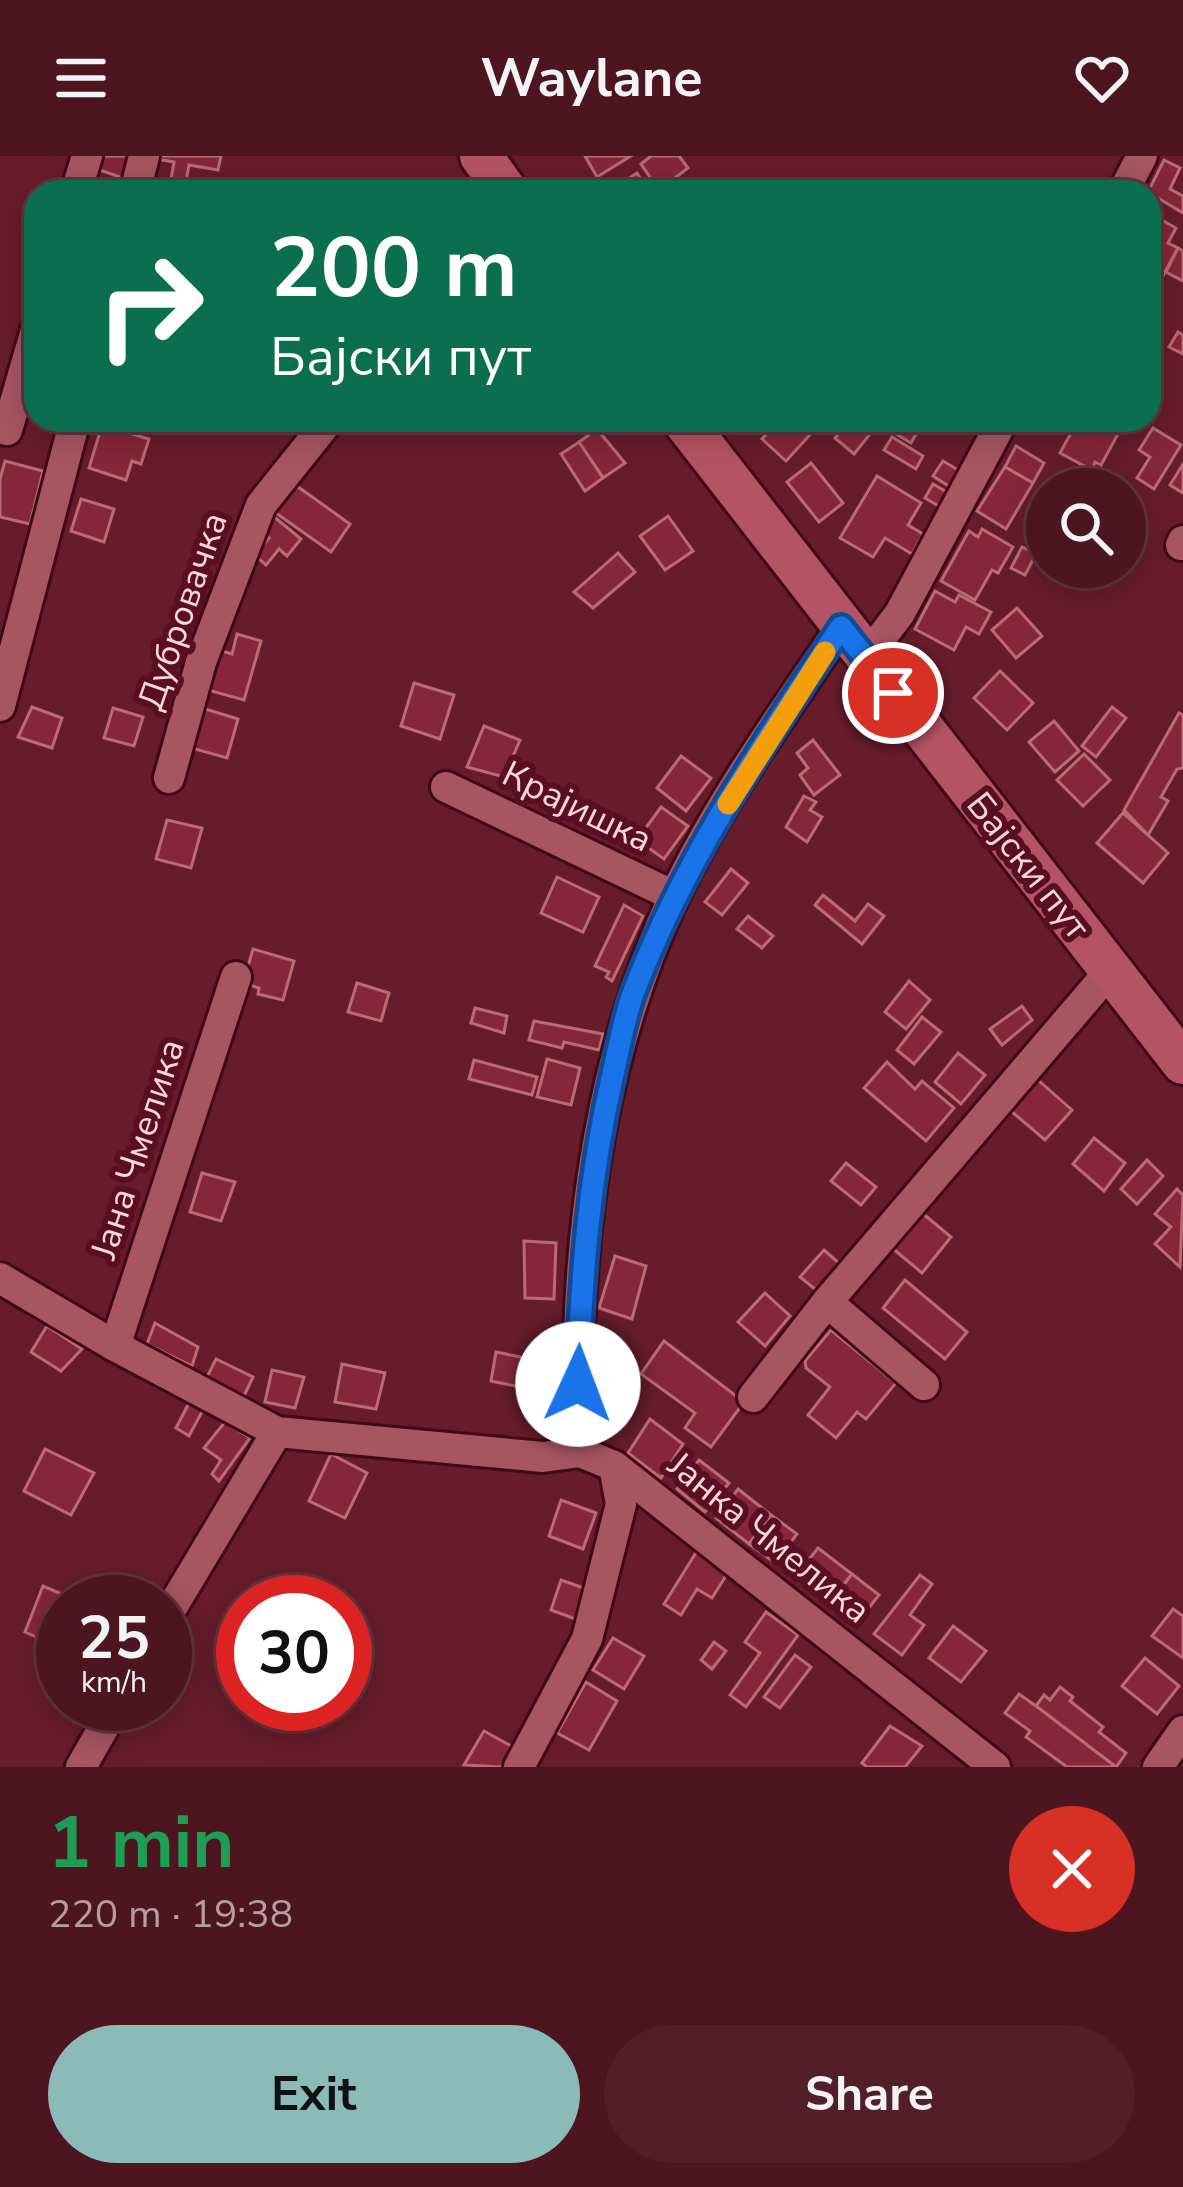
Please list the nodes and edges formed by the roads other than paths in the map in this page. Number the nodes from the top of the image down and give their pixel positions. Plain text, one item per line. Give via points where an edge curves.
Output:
1 (24, 371) edge
2 (0, 428) edge
3 (72, 432) edge
4 (319, 432) edge
5 (692, 432) edge
6 (997, 432) edge
7 (854, 643) junction
8 (0, 706) edge
9 (169, 778) dead end
10 (446, 788) dead end
11 (674, 896) junction
12 (1109, 971) junction
13 (236, 977) dead end
14 (1183, 1063) edge
15 (0, 1278) edge
16 (827, 1302) junction
17 (115, 1346) junction
18 (924, 1385) dead end
19 (753, 1397) dead end
20 (277, 1432) junction
21 (580, 1452) junction
22 (614, 1466) junction
23 (191, 1575) edge
24 (101, 1731) edge
25 (1183, 1731) edge
26 (81, 1767) edge
27 (519, 1767) edge
28 (995, 1767) edge
29 (1158, 1767) edge

1 - 2 street via 7,430
3 - 8 street
4 - 9 street, Дубровачка via 261,505 201,662
5 - 7 street, Бајски пут
6 - 7 street, Крајишка via 900,613
7 - 11 street, Крајишка via 757,753
7 - 12 street, Бајски пут
10 - 11 street, Крајишка
11 - 21 street, Крајишка via 631,998 596,1144 581,1275
12 - 14 street, Бајски пут
12 - 16 street, Бајски пут
13 - 17 street, Јана Чмелика
15 - 17 street, Јанка Чмелика
16 - 18 street
16 - 19 street, Бајски пут
17 - 20 street, Јанка Чмелика
20 - 21 street, Јанка Чмелика via 543,1457
20 - 23 street
21 - 22 street, Јанка Чмелика
22 - 27 street via 621,1504 587,1639
22 - 28 street, Јанка Чмелика
24 - 26 street
25 - 29 street

